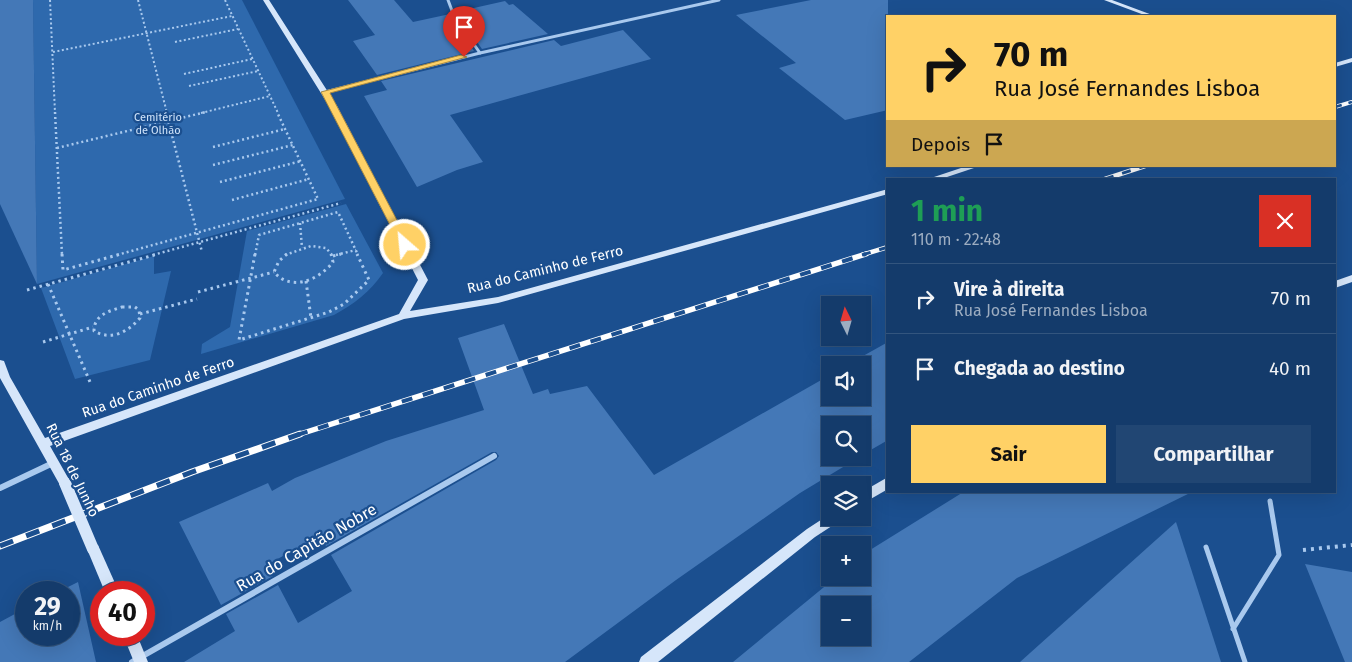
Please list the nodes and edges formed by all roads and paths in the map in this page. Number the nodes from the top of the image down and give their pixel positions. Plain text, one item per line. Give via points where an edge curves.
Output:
1 (50, 0) edge
2 (138, 0) edge
3 (225, 0) edge
4 (266, 0) edge
5 (448, 0) edge
6 (719, 0) edge
7 (1107, 0) edge
8 (1149, 15) edge
9 (232, 16) junction
10 (239, 28) junction
11 (146, 33) junction
12 (175, 42) dead end
13 (53, 52) junction
14 (480, 53) junction
15 (252, 59) junction
16 (1352, 60) edge
17 (1336, 65) edge
18 (258, 71) junction
19 (184, 74) dead end
20 (189, 86) dead end
21 (325, 92) junction
22 (270, 96) junction
23 (168, 121) junction
24 (285, 129) junction
25 (293, 145) junction
26 (213, 147) dead end
27 (57, 148) junction
28 (301, 161) junction
29 (214, 165) dead end
30 (973, 167) edge
31 (935, 178) edge
32 (309, 179) junction
33 (220, 182) dead end
34 (886, 192) edge
35 (232, 200) dead end
36 (341, 203) dead end
37 (300, 223) junction
38 (197, 232) junction
39 (200, 241) junction
40 (302, 248) junction
41 (356, 250) junction
42 (202, 252) dead end
43 (333, 256) junction
44 (274, 272) junction
45 (251, 278) junction
46 (1352, 278) edge
47 (306, 281) junction
48 (48, 284) junction
49 (1336, 285) edge
50 (27, 290) dead end
51 (198, 292) dead end
52 (197, 299) dead end
53 (140, 314) junction
54 (403, 316) junction
55 (311, 318) junction
56 (93, 327) junction
57 (70, 334) junction
58 (44, 342) dead end
59 (0, 364) edge
60 (90, 382) dead end
61 (44, 443) junction
62 (494, 456) dead end
63 (54, 463) junction
64 (886, 483) edge
65 (0, 488) edge
66 (871, 493) edge
67 (1270, 501) dead end
68 (822, 526) edge
69 (1352, 545) edge
70 (1206, 547) dead end
71 (1279, 555) junction
72 (107, 581) edge
73 (1233, 629) junction
74 (133, 646) edge
75 (138, 661) edge
76 (646, 662) edge
77 (1245, 662) edge

1 - 13 path
2 - 11 path
3 - 9 path
4 - 21 street
5 - 14 street via 454,16
6 - 14 street
7 - 8 street
9 - 10 path
9 - 11 path
10 - 12 path
10 - 15 path
11 - 13 path
11 - 23 path
13 - 27 path
14 - 21 street
15 - 18 path
15 - 19 path
16 - 17 street
18 - 20 path
18 - 22 path
21 - 54 street via 423,280
22 - 23 path
22 - 24 path
23 - 27 path
23 - 38 path
24 - 25 path
24 - 26 path
25 - 28 path
25 - 29 path
27 - 38 path via 63,270
28 - 32 path
28 - 33 path
30 - 31 street
32 - 35 path
32 - 38 path via 318,199
34 - 54 street, Rua do Caminho de Ferro via 498,300
36 - 39 path
37 - 40 path
37 - 41 path via 338,212
37 - 45 path via 259,235
38 - 39 path
39 - 42 path
39 - 48 path
40 - 43 path via 326,248
40 - 44 path via 279,260
41 - 43 path
41 - 55 path via 369,280 344,304
43 - 47 path via 333,262 324,273
44 - 45 path
44 - 47 path via 288,282
45 - 51 path
45 - 55 path via 239,340
46 - 49 street
47 - 55 path
48 - 50 path
48 - 57 path
52 - 53 path
53 - 56 path via 135,308 113,309 99,317
53 - 56 path via 131,327 117,334 98,334
54 - 61 street, Rua do Caminho de Ferro
56 - 57 path
57 - 58 path
57 - 60 path
59 - 61 street, Rua 18 de Junho
61 - 63 street, Rua 18 de Junho
62 - 75 street, Rua do Capitão Nobre
63 - 65 street
63 - 72 street, Rua 18 de Junho, bridge
64 - 66 street
67 - 71 lane
68 - 76 street
69 - 71 path
70 - 73 lane
71 - 73 lane
73 - 77 lane
74 - 75 street

